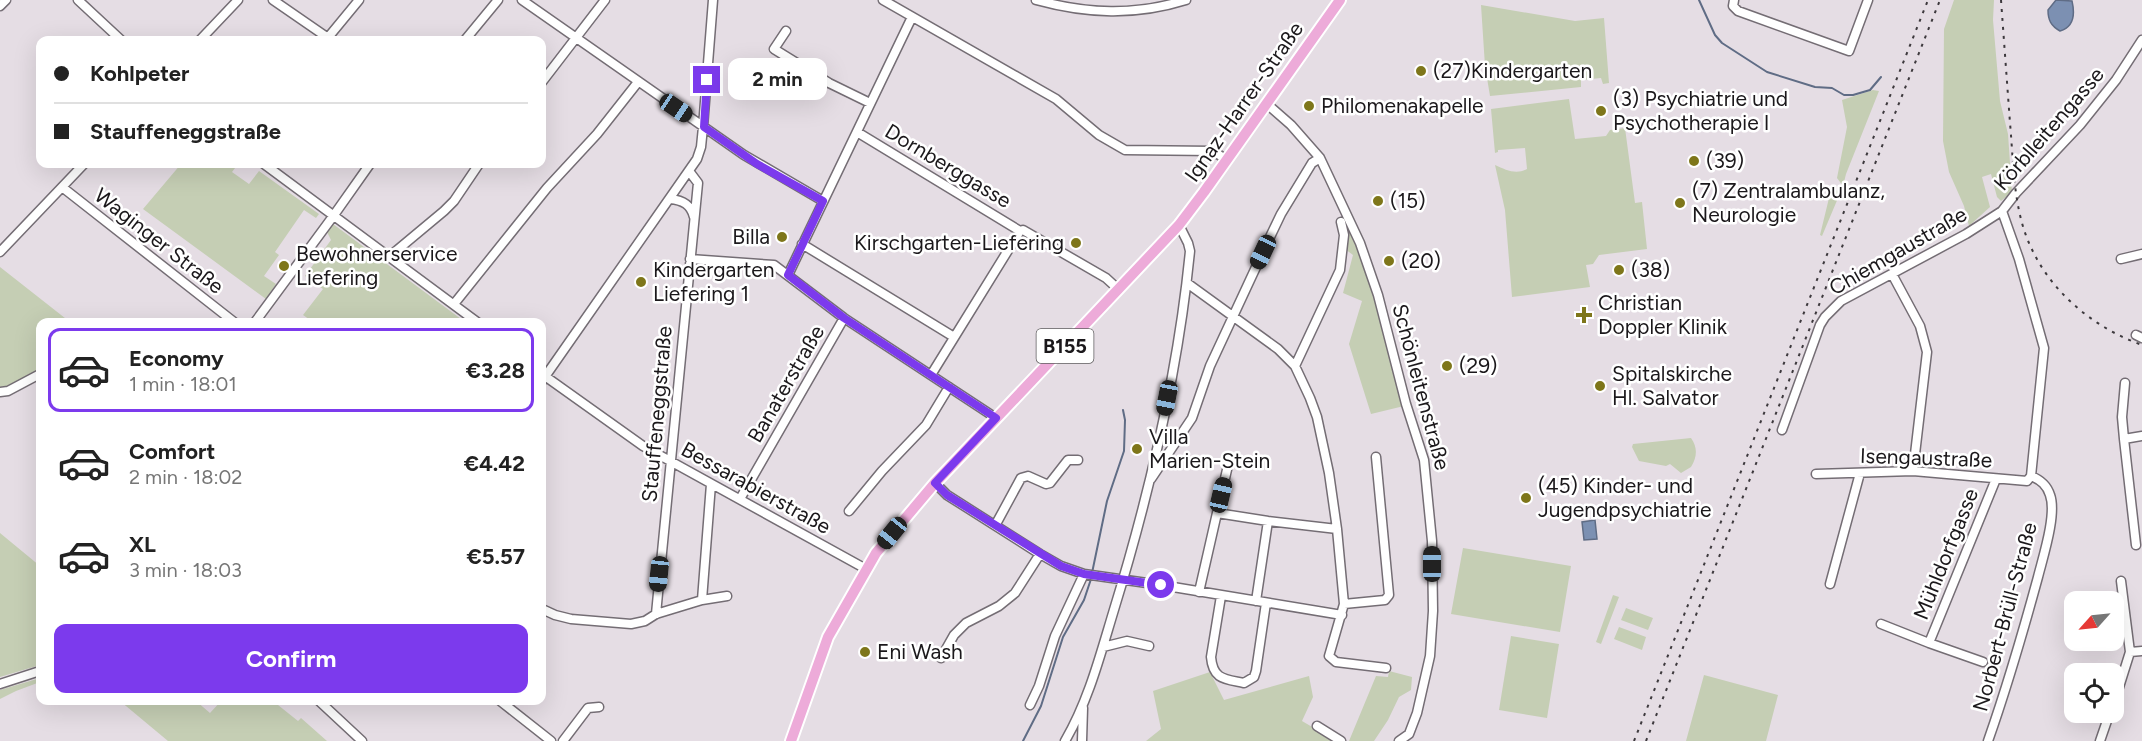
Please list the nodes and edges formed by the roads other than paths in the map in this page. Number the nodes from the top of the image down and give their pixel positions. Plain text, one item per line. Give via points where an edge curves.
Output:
1 (6, 0) edge
2 (78, 0) edge
3 (238, 0) edge
4 (273, 0) edge
5 (359, 0) edge
6 (498, 0) edge
7 (522, 0) edge
8 (605, 0) edge
9 (713, 0) edge
10 (883, 0) edge
11 (1036, 0) edge
12 (1186, 0) edge
13 (1340, 0) edge
14 (1734, 0) edge
15 (1868, 0) edge
16 (0, 6) edge
17 (912, 17) junction
18 (786, 31) dead end
19 (117, 36) edge
20 (204, 36) edge
21 (322, 36) edge
22 (331, 36) edge
23 (468, 36) edge
24 (577, 38) junction
25 (2142, 40) edge
26 (546, 77) edge
27 (638, 82) junction
28 (870, 103) junction
29 (1267, 104) junction
30 (704, 127) junction
31 (856, 132) junction
32 (1320, 158) junction
33 (1227, 160) junction
34 (80, 168) edge
35 (269, 168) edge
36 (367, 168) edge
37 (476, 168) edge
38 (690, 171) junction
39 (62, 187) junction
40 (670, 199) junction
41 (823, 201) junction
42 (2002, 211) junction
43 (334, 215) junction
44 (694, 218) junction
45 (1341, 222) dead end
46 (1179, 225) junction
47 (1020, 231) junction
48 (802, 244) junction
49 (0, 252) edge
50 (2142, 254) edge
51 (390, 256) junction
52 (690, 259) junction
53 (2121, 259) dead end
54 (1892, 274) junction
55 (788, 275) junction
56 (1187, 283) junction
57 (1118, 290) junction
58 (454, 304) junction
59 (1232, 317) junction
60 (229, 318) edge
61 (258, 318) edge
62 (472, 318) edge
63 (844, 318) junction
64 (954, 337) junction
65 (1295, 366) junction
66 (546, 373) edge
67 (931, 375) junction
68 (36, 376) edge
69 (546, 379) edge
70 (2125, 383) dead end
71 (949, 387) junction
72 (0, 392) edge
73 (996, 418) junction
74 (1782, 430) dead end
75 (2142, 436) edge
76 (2124, 439) junction
77 (1376, 457) dead end
78 (1078, 460) dead end
79 (1229, 460) dead end
80 (670, 461) junction
81 (1913, 471) junction
82 (1860, 473) junction
83 (1816, 474) dead end
84 (2031, 476) junction
85 (1996, 478) junction
86 (935, 483) junction
87 (1148, 483) junction
88 (711, 484) junction
89 (740, 499) junction
90 (849, 512) dead end
91 (1217, 513) junction
92 (1268, 521) junction
93 (998, 526) junction
94 (1337, 529) junction
95 (2136, 545) dead end
96 (1040, 554) junction
97 (866, 569) junction
98 (1089, 575) junction
99 (1124, 580) junction
100 (2121, 581) dead end
101 (1830, 584) dead end
102 (1199, 592) junction
103 (727, 596) dead end
104 (1221, 596) junction
105 (702, 600) junction
106 (1256, 601) junction
107 (1266, 603) junction
108 (1344, 604) junction
109 (546, 611) edge
110 (656, 614) junction
111 (1342, 615) junction
112 (1881, 624) dead end
113 (1929, 643) junction
114 (1149, 646) dead end
115 (1103, 647) junction
116 (2142, 651) edge
117 (2130, 652) junction
118 (940, 658) dead end
119 (1983, 662) dead end
120 (1386, 668) dead end
121 (2124, 671) edge
122 (36, 672) edge
123 (0, 684) edge
124 (323, 705) edge
125 (505, 705) edge
126 (1029, 705) dead end
127 (1083, 705) junction
128 (599, 707) dead end
129 (2106, 723) edge
130 (1317, 726) dead end
131 (362, 741) edge
132 (551, 741) edge
133 (563, 741) edge
134 (791, 741) edge
135 (1065, 741) edge
136 (1082, 741) edge
137 (1341, 741) edge
138 (1399, 741) edge
139 (1988, 741) edge
140 (2100, 741) edge

1 - 16 street
2 - 19 street
3 - 20 street
4 - 21 street
5 - 22 street
6 - 23 street
7 - 24 street
8 - 24 street
9 - 30 street
10 - 17 street
11 - 12 street via 1073,10 1118,12
13 - 29 main road, Ignaz-Harrer-Straße / B155
14 - 15 street via 1738,11 1849,51
17 - 28 street
17 - 33 street via 1056,99 1099,135 1127,150 1213,151
18 - 28 street, Dornberggasse via 774,50
24 - 26 street
24 - 27 street
25 - 42 street, Körblleitengasse via 2080,125
27 - 30 street
27 - 58 street
28 - 31 street
29 - 32 street, Schönleitenstraße
29 - 33 main road, Ignaz-Harrer-Straße / B155
30 - 38 street via 701,147
30 - 41 street
31 - 41 street
31 - 47 street, Dornberggasse
32 - 59 street via 1312,163 1281,214
32 - 138 street, Schönleitenstraße via 1360,243 1378,295 1424,460 1432,541 1430,656 1417,713 1409,734
33 - 46 main road, Ignaz-Harrer-Straße / B155
34 - 39 street
35 - 43 street
36 - 43 street
37 - 51 street via 444,212
38 - 40 street
38 - 44 street, Stauffeneggstraße via 698,183
39 - 49 street
39 - 60 street, Waginger Straße
40 - 44 street via 687,205
40 - 66 street
41 - 48 street
42 - 54 street, Chiemgaustraße
42 - 84 street via 2044,348
43 - 51 street
43 - 61 street
44 - 52 street, Stauffeneggstraße
45 - 65 street via 1344,235 1340,270
46 - 56 street via 1190,251
46 - 57 main road, B155
47 - 57 street, Dornberggasse via 1106,278
47 - 64 street, Dornberggasse
48 - 55 street
48 - 64 street
50 - 53 street
51 - 58 street
52 - 55 street via 774,265
52 - 80 street, Stauffeneggstraße
54 - 74 street, Chiemgaustraße via 1841,301 1825,317
54 - 81 street via 1920,326 1927,352
55 - 63 street
56 - 59 street
56 - 87 street
57 - 73 main road, B155
58 - 62 street
59 - 65 street
59 - 87 street via 1192,418
63 - 67 street
63 - 89 street, Banaterstraße
64 - 67 street, Dornberggasse
65 - 94 street via 1317,417
67 - 71 street
68 - 72 street
69 - 80 street, Bessarabierstraße
70 - 76 street
71 - 73 street
71 - 90 street via 926,425
73 - 86 main road, B155
75 - 76 street
76 - 95 street
77 - 108 street via 1389,595 1385,600
78 - 93 street via 1068,460 1050,483 1026,476 1019,480
79 - 91 street
80 - 88 street, Bessarabierstraße
80 - 110 street, Stauffeneggstraße
81 - 82 street, Isengaustraße
81 - 85 street, Isengaustraße
82 - 83 street, Isengaustraße
82 - 101 street
84 - 85 street, Isengaustraße via 2027,481
84 - 139 street, Norbert-Brüll-Straße via 2042,481 2052,504 2046,545 2014,665
85 - 113 street, Mühldorfgasse
86 - 93 street via 947,495
86 - 97 main road, B155
87 - 99 street
88 - 89 street, Bessarabierstraße
88 - 105 street
89 - 97 street, Bessarabierstraße
91 - 92 street
91 - 102 street
92 - 94 street
92 - 106 street
93 - 96 street
94 - 108 street
96 - 98 street
96 - 118 street via 1015,593 999,606 966,622
97 - 134 main road, B155 via 820,656
98 - 99 street
98 - 126 street via 1055,636
99 - 102 street
99 - 115 street
100 - 117 street
102 - 104 street
103 - 105 street
104 - 106 street
104 - 107 street via 1212,664 1215,674 1245,683 1254,677
105 - 110 street
106 - 107 street
107 - 111 street
108 - 111 street
109 - 110 street via 571,619 631,624
111 - 120 street via 1329,656 1336,663
112 - 113 street, Mühldorfgasse
113 - 119 street, Mühldorfgasse
114 - 115 street via 1127,641
115 - 127 street
116 - 117 street
117 - 121 street
122 - 123 street
124 - 131 street
125 - 132 street
127 - 135 street
127 - 136 street
128 - 133 street via 588,708
129 - 140 street
130 - 137 street

